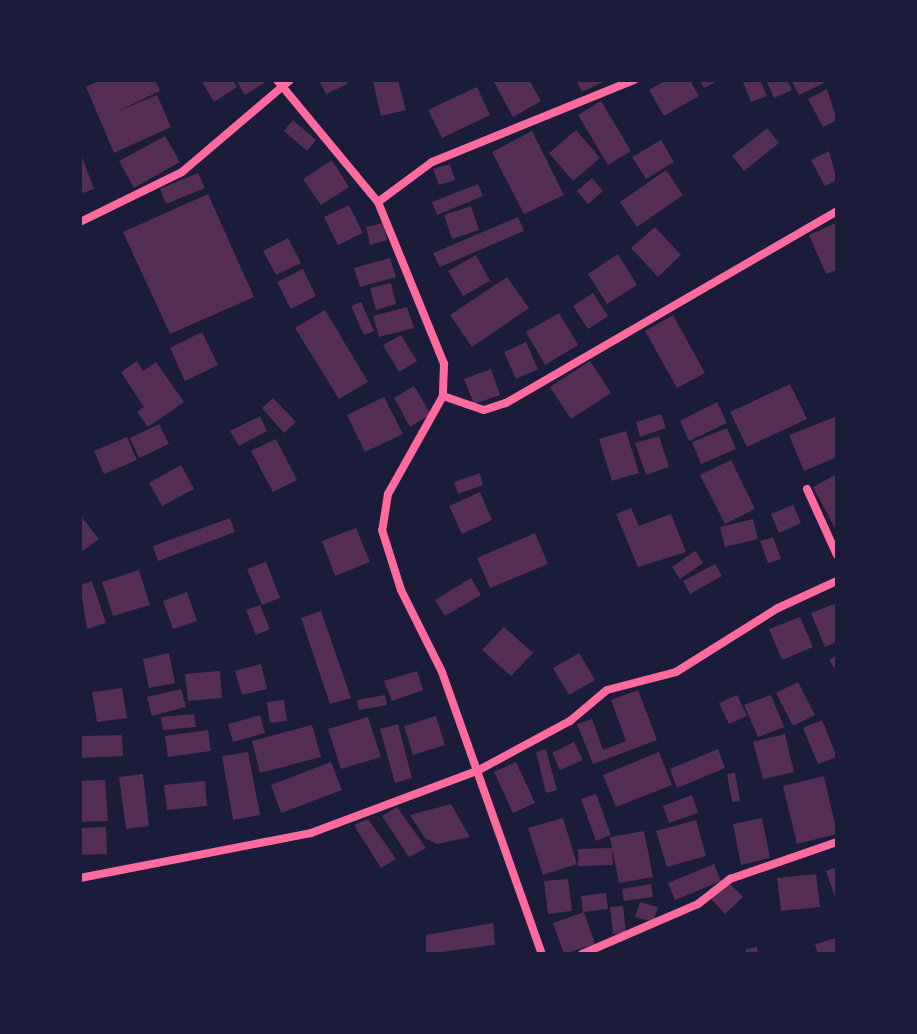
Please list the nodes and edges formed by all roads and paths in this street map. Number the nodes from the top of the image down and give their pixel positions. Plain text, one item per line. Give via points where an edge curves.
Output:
1 (290, 80) edge
2 (634, 80) edge
3 (278, 83) edge
4 (378, 202) junction
5 (837, 211) edge
6 (80, 222) edge
7 (443, 396) junction
8 (807, 489) dead end
9 (837, 555) edge
10 (837, 581) edge
11 (477, 771) junction
12 (837, 842) edge
13 (80, 878) edge
14 (542, 954) edge
15 (582, 954) edge

1 - 3 street
2 - 4 street via 432,162
3 - 4 street
3 - 6 street via 182,172
4 - 7 street via 444,364
5 - 7 street via 506,403 484,410
7 - 11 street via 388,494 382,530
8 - 9 street
10 - 11 street via 778,608 676,672 607,690 570,721
11 - 13 street via 311,833
11 - 14 street
12 - 15 street via 730,879 698,904

